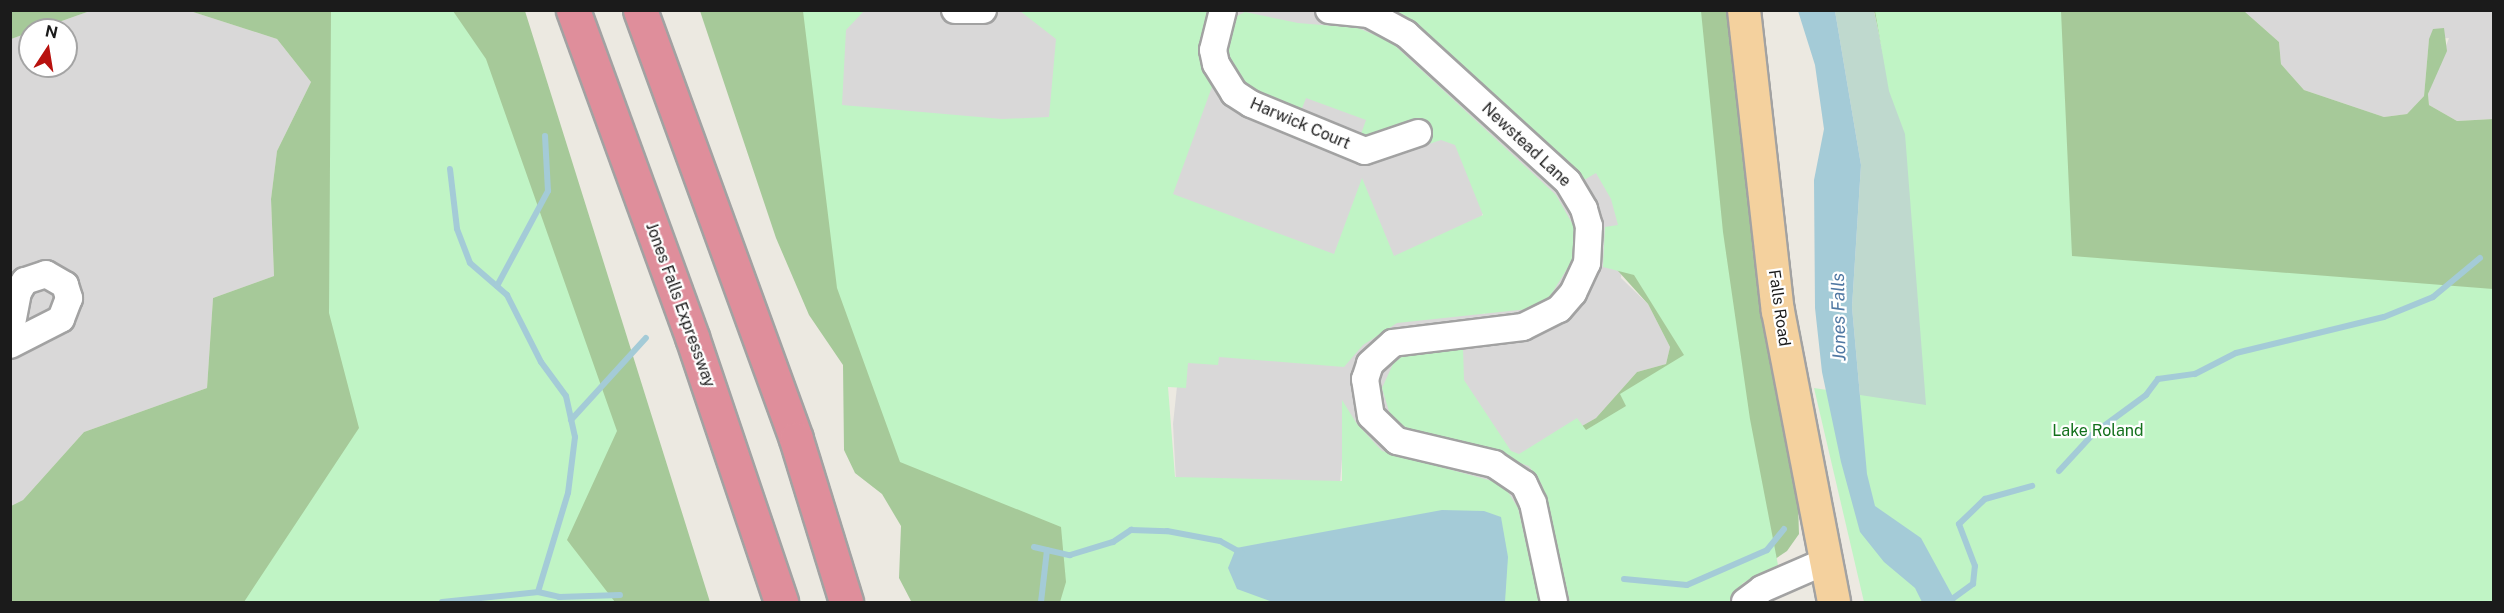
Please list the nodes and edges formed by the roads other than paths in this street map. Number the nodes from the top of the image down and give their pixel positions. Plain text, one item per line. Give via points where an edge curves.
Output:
1 (573, 10) edge
2 (640, 10) edge
3 (955, 10) edge
4 (983, 10) edge
5 (1223, 10) edge
6 (1329, 10) edge
7 (1744, 10) edge
8 (1418, 133) dead end
9 (10, 334) edge
10 (10, 345) edge
11 (1824, 562) junction
12 (1828, 601) edge
13 (781, 603) edge
14 (846, 603) edge
15 (1554, 603) edge
16 (1745, 603) edge

1 - 13 highway, Jones Falls Expressway via 696,348
2 - 14 highway via 792,428
3 - 4 street
5 - 8 street, Harwick Court via 1214,50 1216,64 1234,93 1251,104 1365,151
6 - 15 street, Newstead Lane via 1369,14 1406,34 1568,182 1584,209 1589,226 1587,263 1573,293 1558,309 1523,327 1430,335 1393,343 1370,364 1365,379 1371,416 1397,441 1494,464 1524,484 1533,503
7 - 11 main road, Falls Road via 1778,311
9 - 10 street via 18,292 25,281 46,274 65,285 69,298 61,319
11 - 12 main road, Falls Road
11 - 16 street via 1762,589

